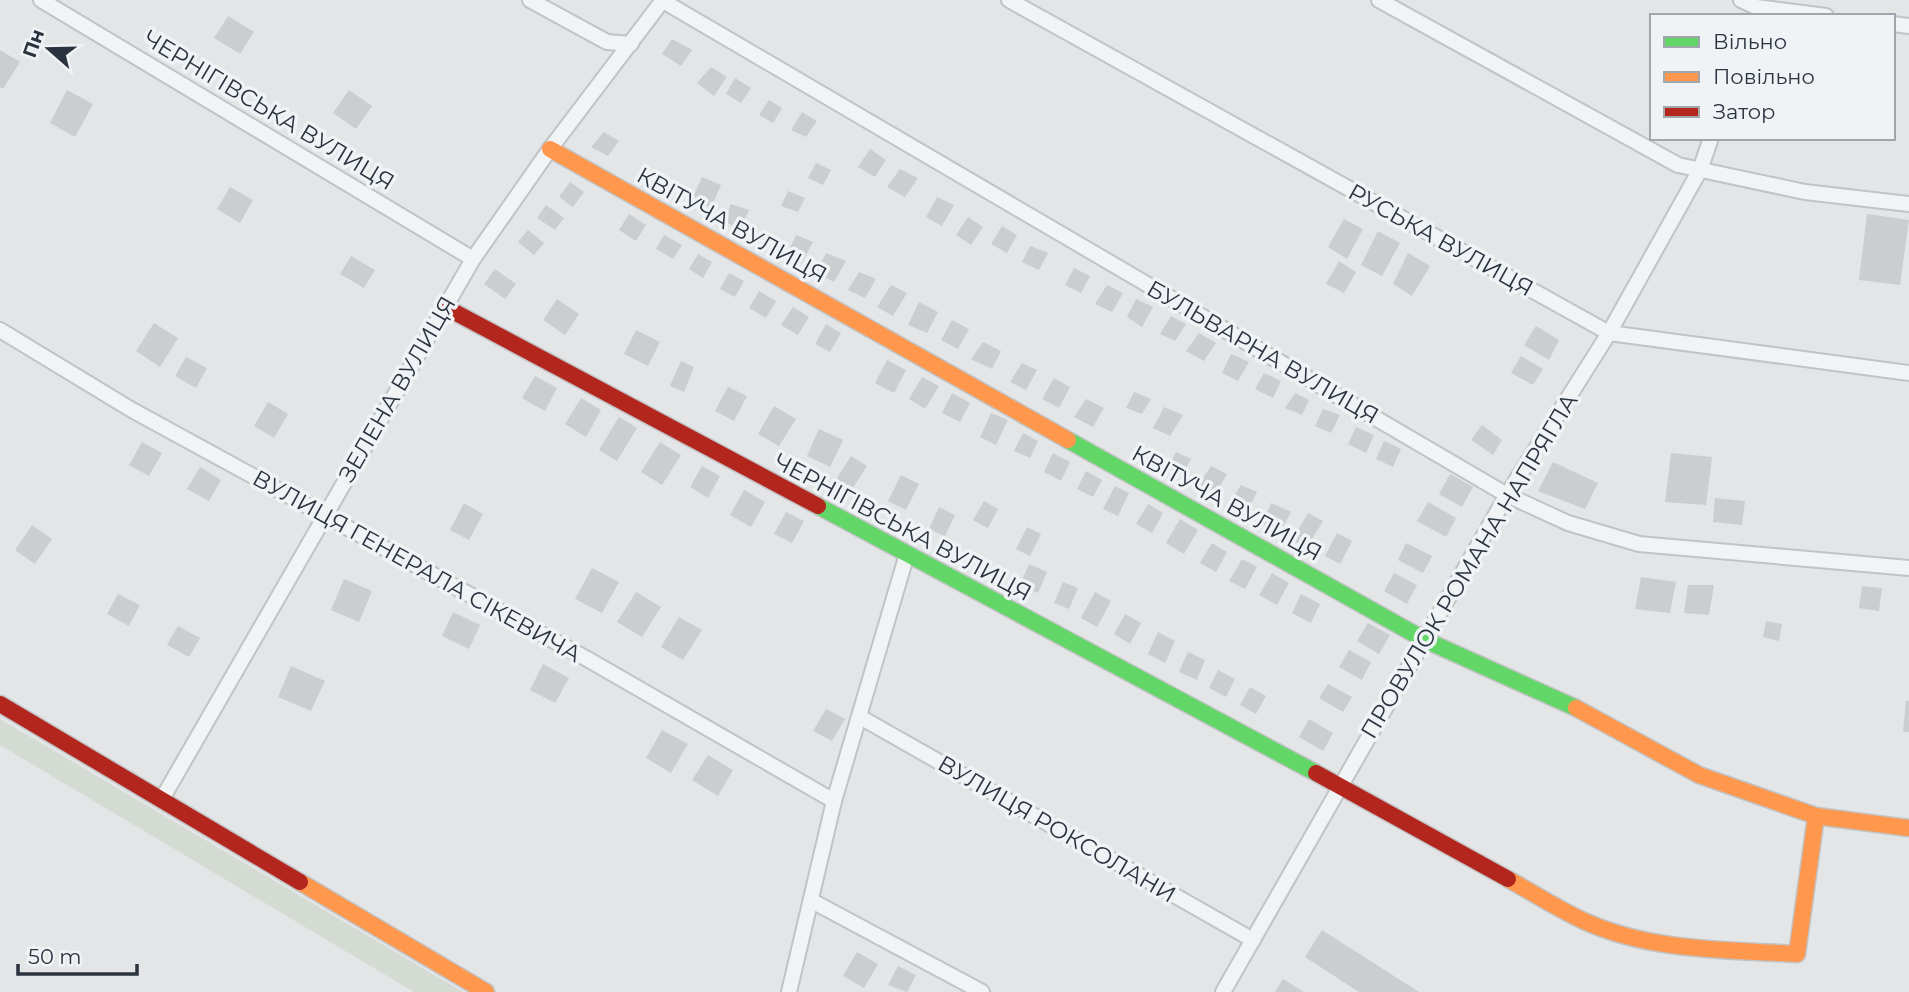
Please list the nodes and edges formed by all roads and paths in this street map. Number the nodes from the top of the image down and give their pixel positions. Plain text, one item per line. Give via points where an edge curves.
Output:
1 (41, 0) edge
2 (530, 0) edge
3 (663, 0) edge
4 (1009, 0) edge
5 (1379, 0) edge
6 (1741, 0) edge
7 (1756, 8) edge
8 (1808, 14) edge
9 (631, 44) junction
10 (1710, 140) edge
11 (550, 149) junction
12 (1700, 170) junction
13 (1909, 204) edge
14 (473, 259) junction
15 (444, 307) junction
16 (0, 330) edge
17 (1609, 333) junction
18 (1909, 373) edge
19 (1507, 495) junction
20 (324, 515) junction
21 (907, 554) junction
22 (1909, 569) edge
23 (1425, 640) junction
24 (0, 705) edge
25 (860, 717) junction
26 (1340, 786) junction
27 (162, 799) junction
28 (834, 801) junction
29 (1816, 816) junction
30 (1909, 828) edge
31 (812, 901) junction
32 (1253, 940) junction
33 (486, 992) edge
34 (789, 992) edge
35 (982, 992) edge
36 (1223, 992) edge

1 - 14 street, ЧЕРНІГІВСЬКА ВУЛИЦЯ
2 - 9 street via 607,42
3 - 9 street, ЗЕЛЕНА ВУЛИЦЯ
3 - 19 street, БУЛЬВАРНА ВУЛИЦЯ
4 - 17 street, РУСЬКА ВУЛИЦЯ
5 - 12 street via 1678,165
6 - 7 street
7 - 8 street
9 - 11 street, ЗЕЛЕНА ВУЛИЦЯ
10 - 12 street, ПРОВУЛОК РОМАНА НАПРЯГЛА
11 - 14 street, ЗЕЛЕНА ВУЛИЦЯ
11 - 23 street, КВІТУЧА ВУЛИЦЯ
12 - 13 street via 1805,192
12 - 17 street, ПРОВУЛОК РОМАНА НАПРЯГЛА
14 - 15 street, ЗЕЛЕНА ВУЛИЦЯ
15 - 20 street, ЗЕЛЕНА ВУЛИЦЯ
15 - 21 street, ЧЕРНІГІВСЬКА ВУЛИЦЯ
16 - 20 street, ВУЛИЦЯ ГЕНЕРАЛА СІКЕВИЧА via 132,410
17 - 18 street, РУСЬКА ВУЛИЦЯ
17 - 19 street, ПРОВУЛОК РОМАНА НАПРЯГЛА
19 - 22 street, БУЛЬВАРНА ВУЛИЦЯ via 1567,523 1639,544
19 - 23 street, ПРОВУЛОК РОМАНА НАПРЯГЛА
20 - 27 street, ЗЕЛЕНА ВУЛИЦЯ
20 - 28 street, ВУЛИЦЯ ГЕНЕРАЛА СІКЕВИЧА
21 - 25 street
21 - 26 street, ЧЕРНІГІВСЬКА ВУЛИЦЯ
23 - 26 street, ПРОВУЛОК РОМАНА НАПРЯГЛА
23 - 29 street, КВІТУЧА ВУЛИЦЯ via 1574,707 1699,775
24 - 27 street
25 - 28 street
25 - 32 street, ВУЛИЦЯ РОКСОЛАНИ
26 - 29 street, ЧЕРНІГІВСЬКА ВУЛИЦЯ via 1584,921 1616,935 1711,949 1797,954
26 - 32 street, ПРОВУЛОК РОМАНА НАПРЯГЛА
27 - 33 street
28 - 31 street
29 - 30 street, КВІТУЧА ВУЛИЦЯ
31 - 34 street
31 - 35 street
32 - 36 street, ПРОВУЛОК РОМАНА НАПРЯГЛА

